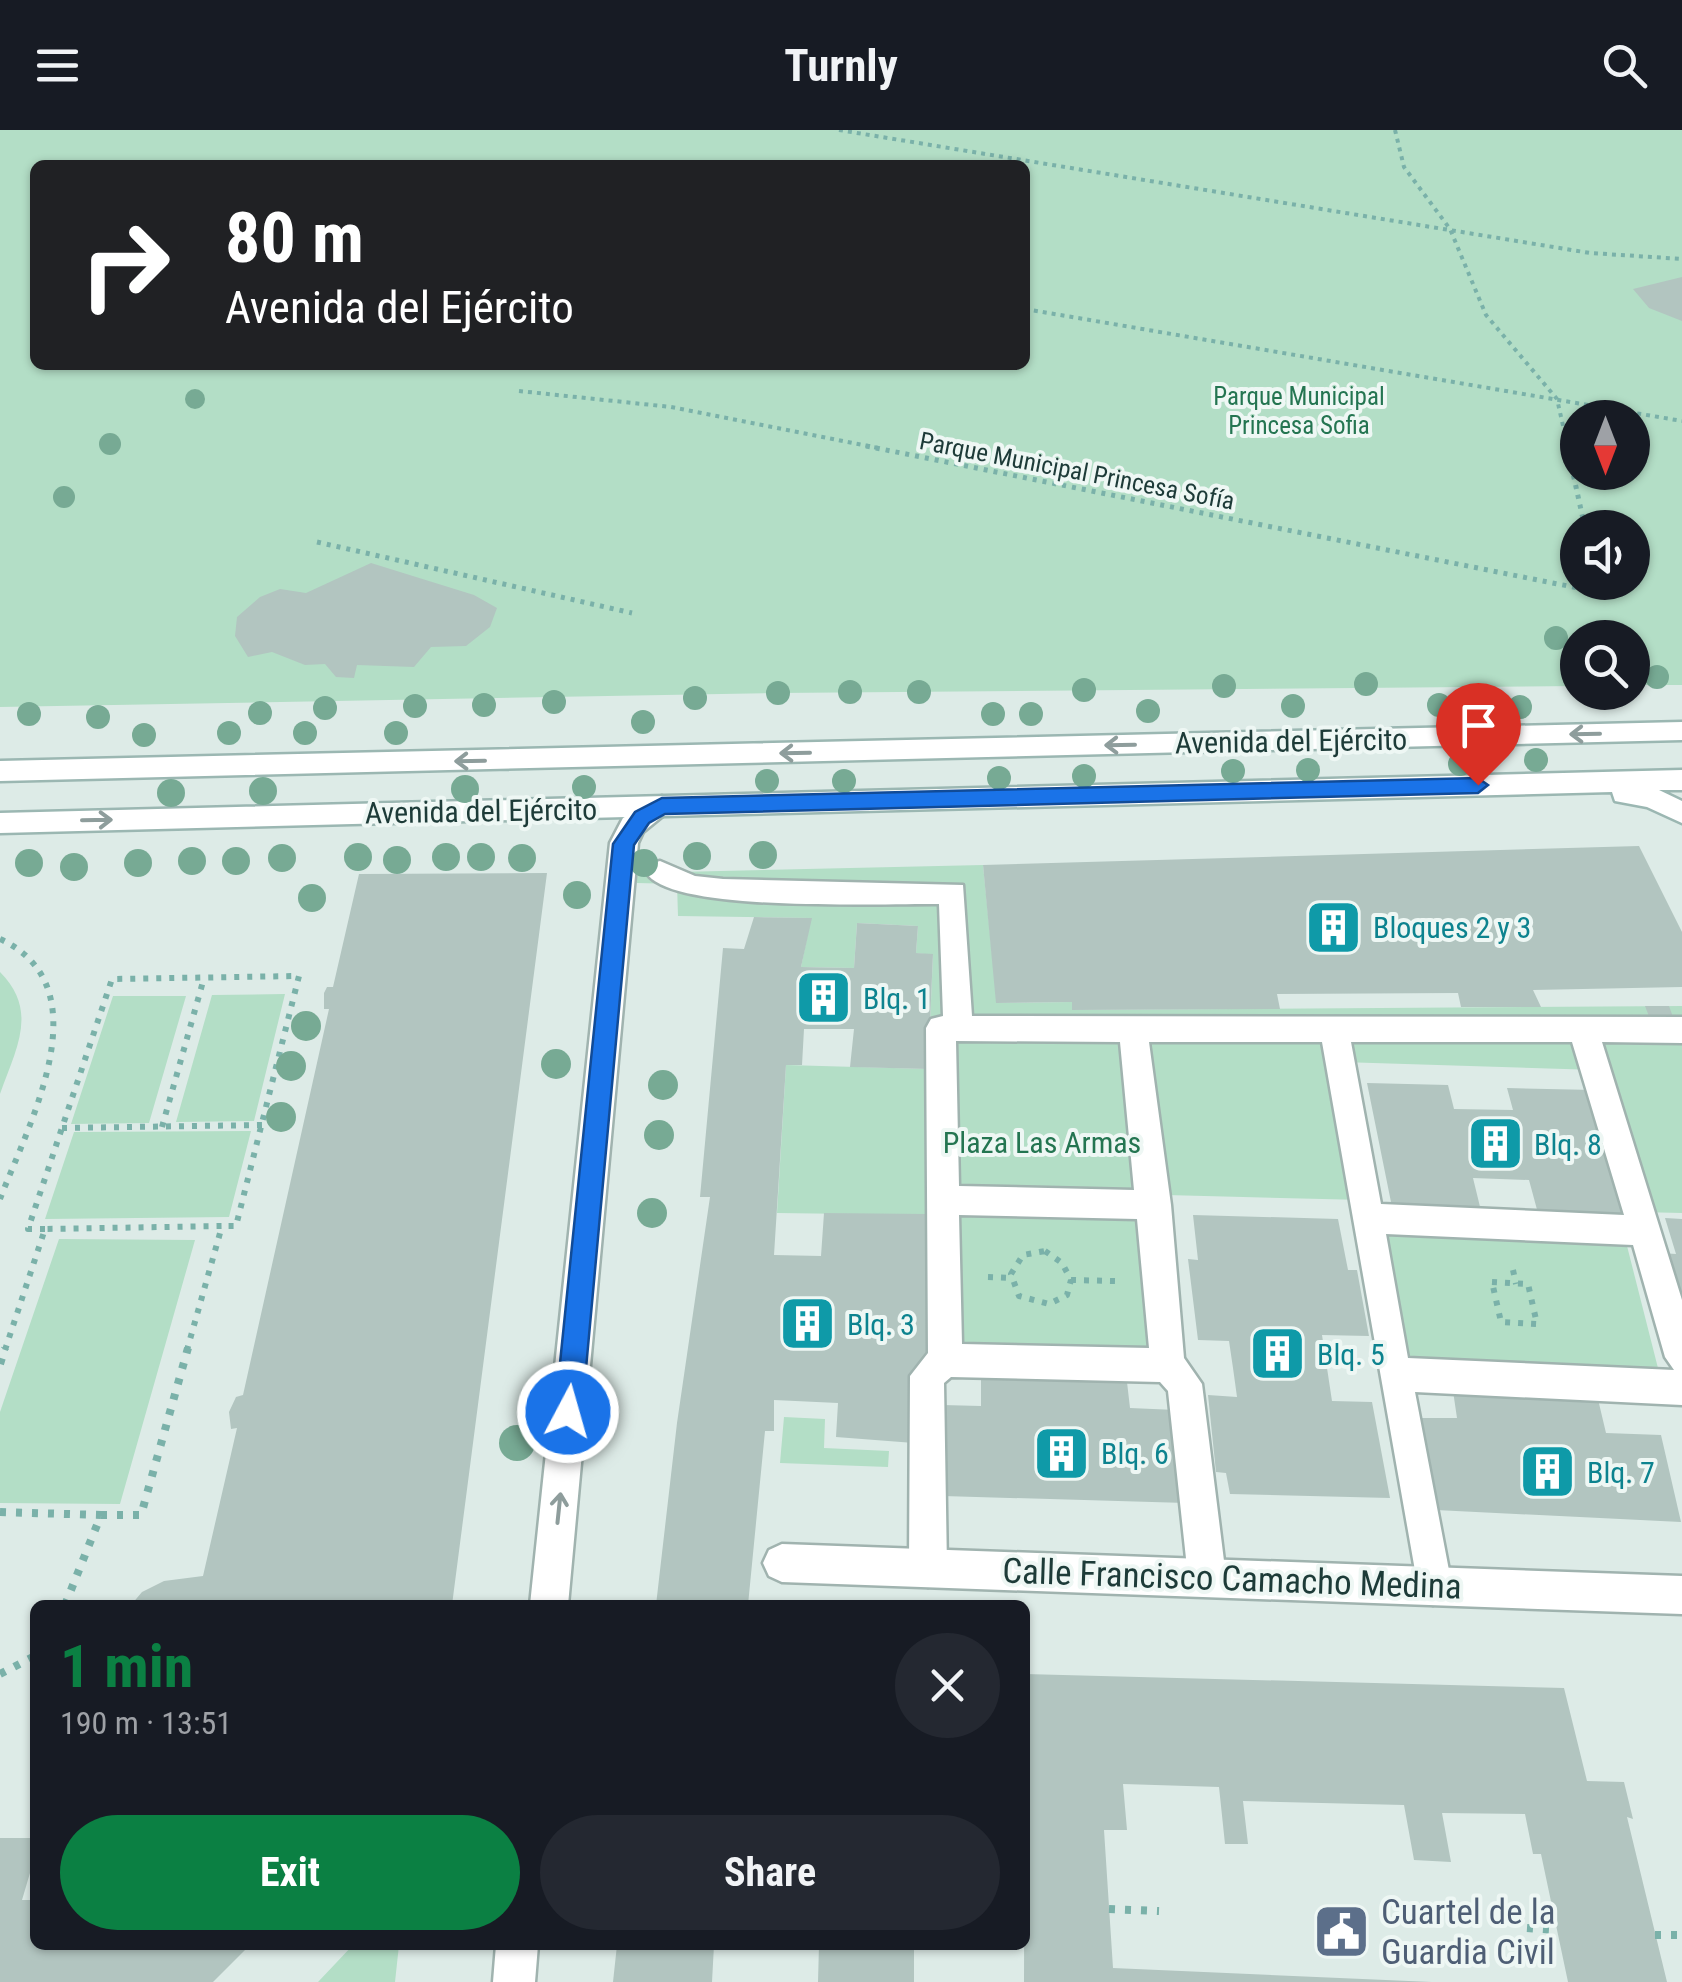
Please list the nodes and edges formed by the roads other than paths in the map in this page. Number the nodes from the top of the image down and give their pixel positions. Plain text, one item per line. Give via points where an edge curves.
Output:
1 (1682, 731) edge
2 (0, 771) edge
3 (1682, 780) edge
4 (1517, 784) junction
5 (662, 806) junction
6 (1682, 813) edge
7 (0, 823) edge
8 (660, 872) dead end
9 (1133, 1027) junction
10 (958, 1028) junction
11 (1334, 1028) junction
12 (1583, 1028) junction
13 (1682, 1030) edge
14 (942, 1200) junction
15 (1155, 1205) junction
16 (1366, 1218) junction
17 (1642, 1222) junction
18 (1682, 1357) edge
19 (945, 1360) junction
20 (1168, 1365) junction
21 (1394, 1374) junction
22 (1682, 1388) edge
23 (782, 1563) dead end
24 (928, 1568) junction
25 (1207, 1578) junction
26 (1433, 1586) junction
27 (1682, 1595) edge
28 (549, 1600) edge
29 (517, 1950) edge
30 (514, 1982) edge

1 -> 2 street, Avenida del Ejército
3 - 4 street, Avenida del Ejército
4 - 5 street, Avenida del Ejército
4 - 6 street via 1560,793 1641,795
7 -> 5 street, Avenida del Ejército
28 -> 5 street via 624,844 632,825
8 - 10 street via 723,890 952,893
9 - 10 street
9 - 11 street
9 - 15 street
10 - 14 street via 941,1028
11 - 12 street
11 - 16 street
12 - 13 street
12 - 17 street
14 - 15 street
14 - 19 street
15 - 20 street
16 - 17 street
16 - 21 street
17 - 18 street
19 - 20 street
19 - 24 street via 928,1376
20 - 25 street via 1185,1384
21 - 22 street
21 - 26 street
23 - 24 street, Calle Francisco Camacho Medina
24 - 25 street, Calle Francisco Camacho Medina
25 - 26 street, Calle Francisco Camacho Medina
26 - 27 street, Calle Francisco Camacho Medina
29 - 30 street

